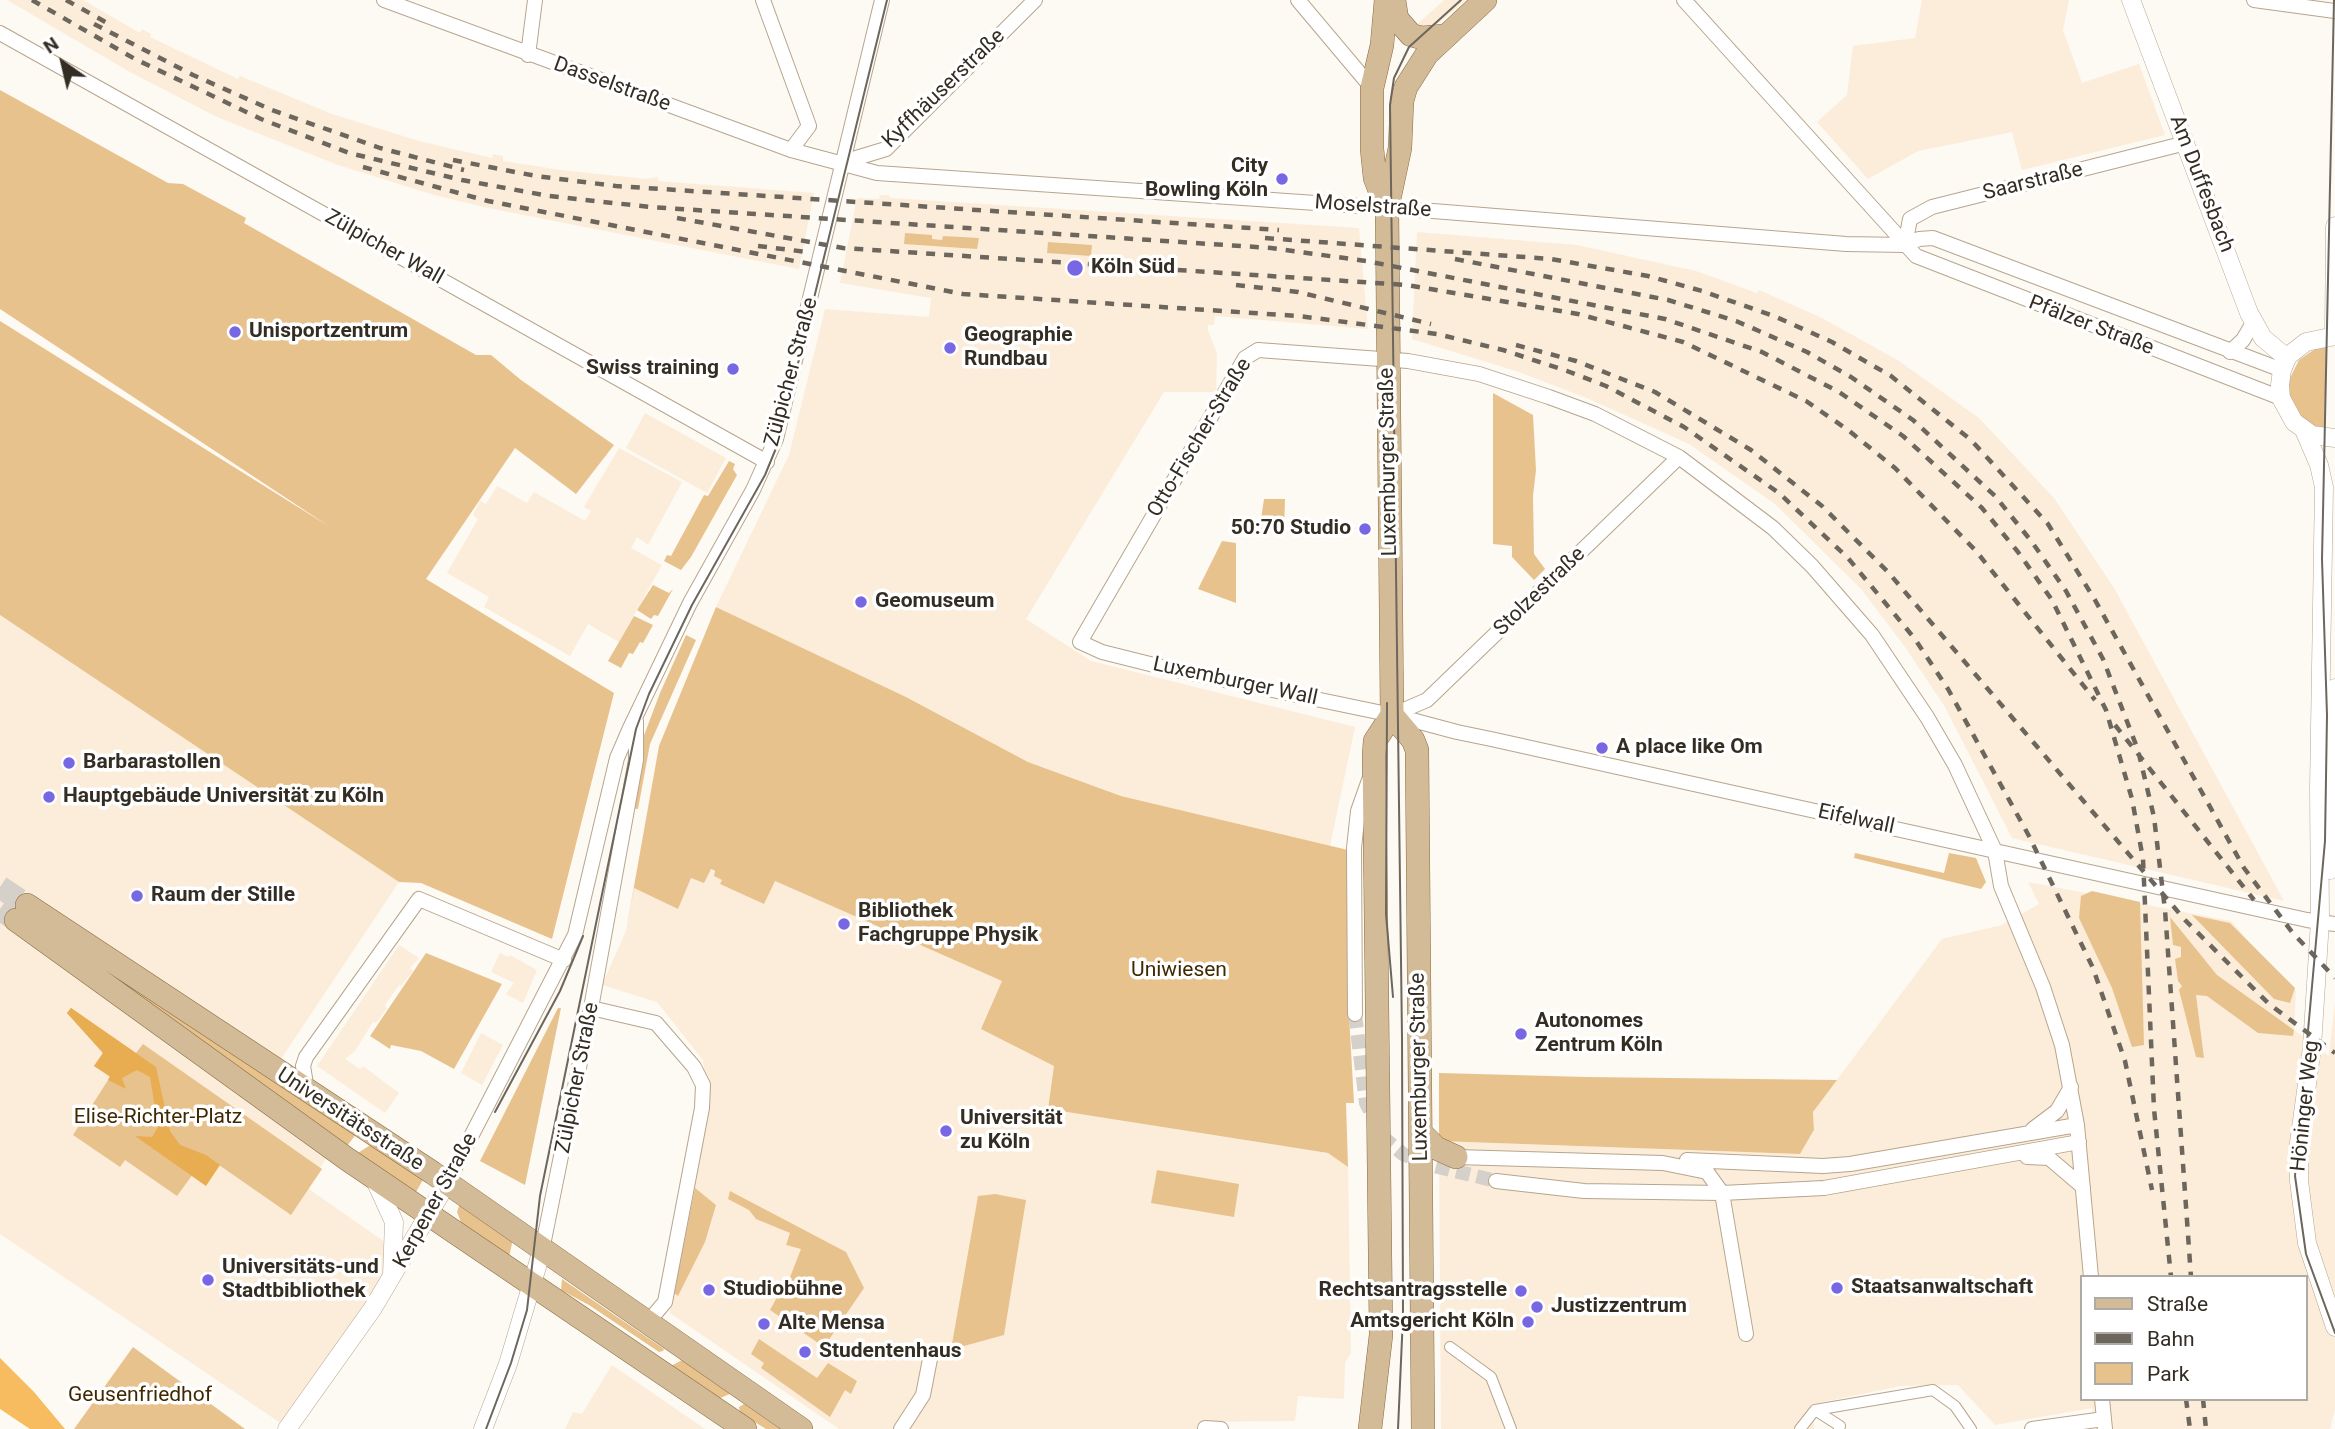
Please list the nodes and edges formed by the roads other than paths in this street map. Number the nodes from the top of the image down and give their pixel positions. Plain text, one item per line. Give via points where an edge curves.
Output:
1 (384, 0) edge
2 (535, 0) edge
3 (763, 0) edge
4 (882, 0) edge
5 (1035, 0) edge
6 (1298, 0) edge
7 (1386, 0) edge
8 (1394, 0) edge
9 (1485, 0) edge
10 (1684, 0) edge
11 (2131, 0) edge
12 (2254, 0) edge
13 (2335, 11) edge
14 (0, 33) edge
15 (1443, 36) junction
16 (528, 55) junction
17 (1372, 88) junction
18 (2186, 144) junction
19 (791, 150) junction
20 (844, 162) junction
21 (1387, 209) junction
22 (2335, 226) edge
23 (1905, 245) junction
24 (2254, 321) junction
25 (2334, 336) edge
26 (2230, 352) junction
27 (1388, 359) junction
28 (2284, 364) junction
29 (2281, 398) junction
30 (2304, 430) junction
31 (2335, 438) edge
32 (1679, 457) junction
33 (767, 462) junction
34 (1080, 642) joint
35 (2335, 688) edge
36 (1392, 715) junction
37 (636, 719) junction
38 (1374, 765) junction
39 (1995, 851) junction
40 (2328, 923) edge
41 (564, 960) junction
42 (591, 1007) junction
43 (1355, 1014) tunnel mouth
44 (2071, 1087) junction
45 (307, 1090) junction
46 (2077, 1125) junction
47 (1421, 1133) junction
48 (2019, 1134) junction
49 (2079, 1142) junction
50 (1903, 1155) junction
51 (2015, 1155) junction
52 (1456, 1157) junction
53 (1663, 1163) junction
54 (1850, 1164) junction
55 (1707, 1172) junction
56 (1897, 1176) junction
57 (374, 1178) junction
58 (1422, 1181) junction
59 (1496, 1181) tunnel mouth
60 (447, 1183) junction
61 (1853, 1184) junction
62 (2083, 1187) junction
63 (1776, 1189) junction
64 (1722, 1193) junction
65 (429, 1215) junction
66 (542, 1250) junction
67 (2091, 1275) edge
68 (391, 1280) junction
69 (532, 1286) junction
70 (648, 1322) junction
71 (2335, 1327) edge
72 (1746, 1334) dead end
73 (670, 1339) junction
74 (1450, 1347) dead end
75 (931, 1354) dead end
76 (639, 1359) junction
77 (752, 1395) junction
78 (2102, 1401) edge
79 (1815, 1410) junction
80 (2104, 1424) edge
81 (741, 1427) edge
82 (287, 1429) edge
83 (483, 1429) edge
84 (801, 1429) edge
85 (901, 1429) edge
86 (1205, 1429) edge
87 (1221, 1429) edge
88 (1370, 1429) edge
89 (1423, 1429) edge
90 (1511, 1429) edge
91 (1800, 1429) edge
92 (1839, 1429) edge
93 (1970, 1429) edge
94 (2032, 1429) edge

1 - 16 street, Dasselstraße
2 - 16 street
3 - 19 street via 809,126
4 - 20 street, Zülpicher Straße
5 - 20 street, Kyffhäuserstraße via 886,149
6 - 17 street
7 - 17 main road, Luxemburger Straße
8 - 15 main road via 1396,19 1411,35
9 - 15 main road
10 - 23 street, Pfälzer Straße
11 - 18 street, Am Duffesbach
12 - 13 street
14 - 33 street, Zülpicher Wall
15 - 21 main road, Luxemburger Straße via 1406,87 1397,169
16 - 19 street, Dasselstraße
17 - 21 main road, Luxemburger Straße via 1375,178
18 - 23 street, Saarstraße via 1925,209 1910,219
18 - 24 street, Am Duffesbach
19 - 20 street, Dasselstraße
20 - 21 street, Moselstraße via 877,173
20 - 33 street, Zülpicher Straße via 784,411
21 - 23 street, Moselstraße
21 - 27 main road, Luxemburger Straße
22 - 25 street
23 - 26 street, Pfälzer Straße via 1933,239
23 - 29 street, Pfälzer Straße via 1926,262
24 - 26 street
24 - 28 street, Am Duffesbach
25 - 28 street via 2306,342
26 - 28 street, Pfälzer Straße
27 - 32 street, Otto-Fischer-Straße via 1502,380 1595,414
27 - 34 street, Otto-Fischer-Straße via 1262,350 1247,355
27 - 36 main road, Luxemburger Straße
28 - 29 street
29 - 30 street via 2287,414
30 - 31 street
30 - 40 street via 2323,487 2319,788
32 - 36 street, Stolzestraße via 1427,700
32 - 39 street, Otto-Fischer-Straße via 1773,528 1872,635 1955,765
33 - 37 street, Zülpicher Straße via 690,603
34 - 36 street, Luxemburger Wall via 1162,667
35 - 40 street
36 - 38 main road, Luxemburger Straße via 1376,741
36 - 39 street, Eifelwall
36 - 47 main road, Luxemburger Straße via 1417,750
37 - 41 street, Zülpicher Straße via 617,758 579,921
37 - 42 street, Zülpicher Straße via 636,760
38 - 43 street via 1355,829
38 - 88 main road, Luxemburger Straße via 1381,1335
39 - 40 street, Eifelwall
39 - 44 street, Otto-Fischer-Straße via 2001,886 2043,987
40 - 71 street, Höninger Weg via 2299,1143 2299,1181 2307,1242
41 - 45 street via 419,898 306,1057
41 - 60 street, Kerpener Straße
42 - 66 street, Zülpicher Straße
42 - 70 street via 656,1023 694,1067 703,1085 665,1302
44 - 46 street, Otto-Fischer-Straße
44 - 48 street via 2050,1119
45 - 57 main road, Universitätsstraße via 22,913
45 - 60 main road, Universitätsstraße
46 - 48 street
46 - 49 street, Otto-Fischer-Straße
47 - 52 main road via 1436,1148
47 - 58 main road, Luxemburger Straße
48 - 50 street
49 - 51 street
49 - 62 street, Otto-Fischer-Straße
50 - 54 street
50 - 56 street via 1894,1167
51 - 56 street
51 - 62 street via 2049,1158
52 - 53 street
52 - 58 main road via 1437,1165
53 - 54 street via 1676,1159
53 - 55 street
54 - 61 street via 1859,1174
55 - 63 street via 1735,1184
55 - 64 street
56 - 61 street
57 - 65 main road, Universitätsstraße
57 - 68 street via 394,1222
58 - 89 main road, Luxemburger Straße
59 - 64 street via 1584,1191
60 - 65 street, Kerpener Straße
60 - 66 main road, Universitätsstraße
61 - 63 street
62 - 67 street, Otto-Fischer-Straße
63 - 64 street
64 - 72 street
65 - 68 street, Kerpener Straße
65 - 69 main road, Universitätsstraße
66 - 69 street, Zülpicher Straße
66 - 70 main road, Universitätsstraße
68 - 82 street, Kerpener Straße
69 - 76 main road, Universitätsstraße
69 - 83 street, Zülpicher Straße
70 - 73 main road, Universitätsstraße
73 - 76 main road via 673,1349 665,1359
73 - 77 main road, Universitätsstraße
74 - 90 street via 1491,1377
75 - 85 street via 923,1395
76 - 81 main road, Universitätsstraße
77 - 81 main road, Universitätsstraße via 739,1398 734,1405 733,1415
77 - 84 main road, Universitätsstraße
78 - 80 street
79 - 91 street
79 - 92 street
79 - 93 street via 1933,1390 1955,1406
80 - 94 street
86 - 87 street

